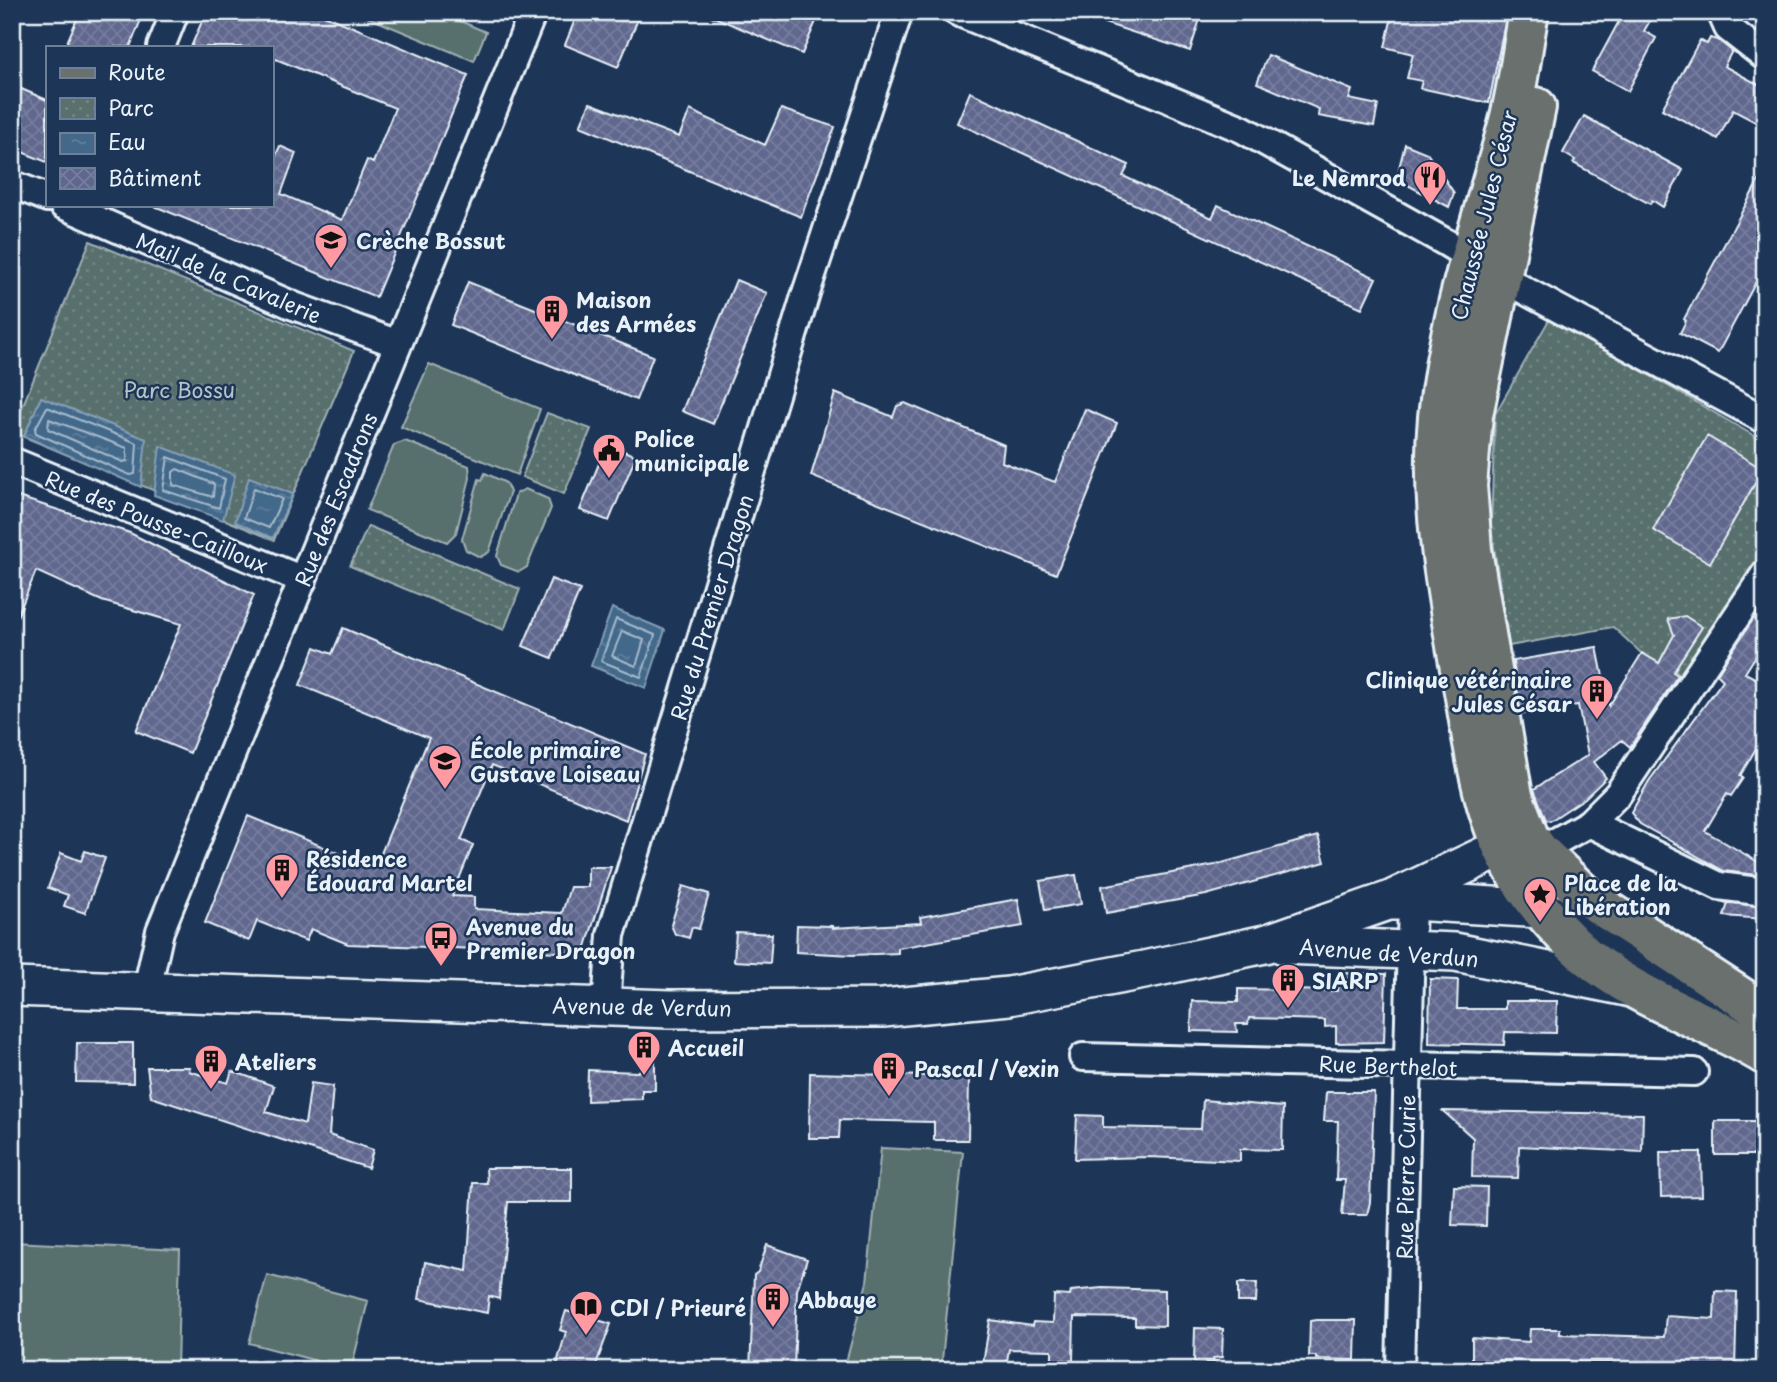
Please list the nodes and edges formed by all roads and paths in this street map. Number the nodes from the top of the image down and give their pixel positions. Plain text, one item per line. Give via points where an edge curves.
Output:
1 (175, 12) edge
2 (533, 12) edge
3 (899, 12) edge
4 (957, 12) edge
5 (1529, 12) edge
6 (1555, 12) edge
7 (1721, 12) edge
8 (161, 46) edge
9 (1765, 57) edge
10 (1509, 121) junction
11 (12, 184) edge
12 (46, 198) edge
13 (68, 206) edge
14 (96, 211) edge
15 (1468, 257) junction
16 (1503, 278) junction
17 (398, 344) junction
18 (1765, 420) edge
19 (12, 461) edge
20 (1472, 550) junction
21 (1765, 574) edge
22 (303, 580) junction
23 (1589, 823) junction
24 (1551, 845) junction
25 (1501, 848) junction
26 (1765, 892) edge
27 (1400, 901) junction
28 (1553, 914) junction
29 (1265, 944) junction
30 (1410, 950) junction
31 (1455, 952) junction
32 (12, 987) edge
33 (147, 989) junction
34 (1636, 989) junction
35 (607, 1007) junction
36 (1765, 1013) edge
37 (1765, 1031) edge
38 (1765, 1055) edge
39 (1083, 1057) dead end
40 (1408, 1066) junction
41 (1694, 1072) dead end
42 (1400, 1370) edge

1 - 8 street
2 - 17 street, Rue des Escadrons
3 - 35 street, Rue du Premier Dragon via 806,293 611,936
4 - 15 street via 1242,130
5 - 10 main road, Chaussée Jules César
6 - 16 main road, Chaussée Jules César
7 - 9 street via 1728,28
10 - 15 main road, Chaussée Jules César
10 - 16 street via 1498,247
11 - 12 street
13 - 14 street, Mail de la Cavalerie
14 - 17 street, Mail de la Cavalerie via 294,306
15 - 16 street
15 - 20 street via 1478,287 1478,305 1455,451 1458,498
15 - 25 main road, Chaussée Jules César via 1438,415 1436,468 1445,578 1482,793
16 - 18 street
16 - 20 main road, Chaussée Jules César via 1473,415 1467,486
17 - 22 street, Rue des Escadrons
19 - 22 street, Rue des Pousse-Cailloux
20 - 24 main road, Chaussée Jules César via 1513,796 1521,821
21 - 23 street via 1618,794
22 - 33 street, Rue des Escadrons via 160,931
23 - 24 street
23 - 26 street via 1719,886
24 - 25 main road
24 - 28 main road, Chaussée Jules César
25 - 27 main road
25 - 28 main road, Chaussée Jules César
27 - 28 main road, Avenue de Verdun
27 - 29 main road, Avenue de Verdun
27 - 30 street, Rue Pierre Curie
28 - 31 main road via 1537,944
28 - 34 main road via 1594,963
28 - 36 main road
28 - 37 main road via 1616,944
29 - 30 main road, Avenue de Verdun
29 - 35 main road, Avenue de Verdun via 1009,996 883,1008
30 - 31 main road, Avenue de Verdun
30 - 40 street, Rue Pierre Curie
31 - 34 main road, Avenue de Verdun
32 - 33 main road, Avenue de Verdun
33 - 35 main road, Avenue de Verdun
34 - 38 main road
39 - 40 street, Rue Berthelot
40 - 41 street, Rue Berthelot
40 - 42 street, Rue Pierre Curie

